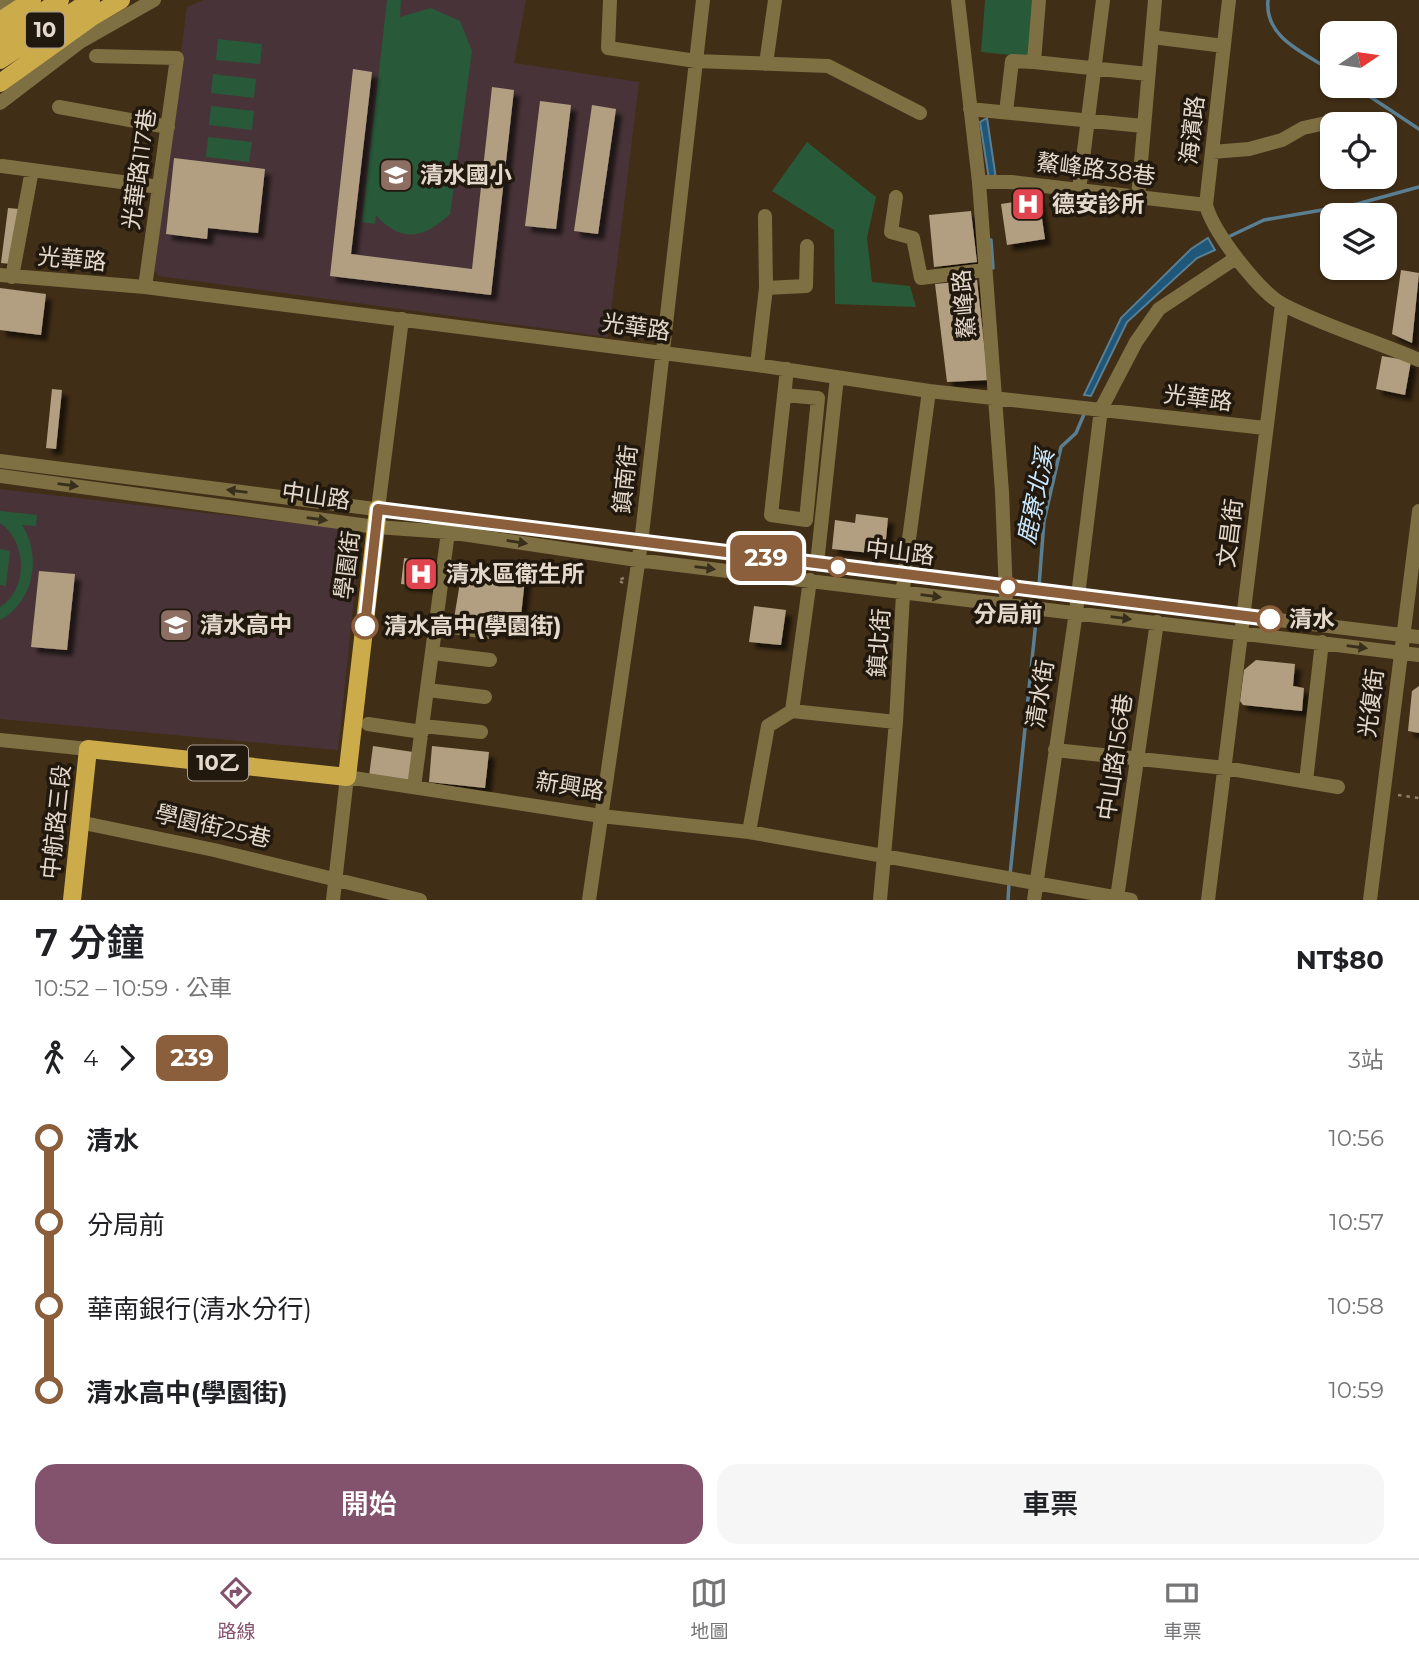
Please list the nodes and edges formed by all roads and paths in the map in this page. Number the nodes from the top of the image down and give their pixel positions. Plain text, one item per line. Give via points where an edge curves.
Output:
1 (8, 0) edge
2 (24, 0) edge
3 (32, 0) edge
4 (60, 0) edge
5 (91, 0) edge
6 (121, 0) edge
7 (137, 0) edge
8 (154, 0) edge
9 (610, 0) edge
10 (703, 0) edge
11 (775, 0) edge
12 (958, 0) edge
13 (1039, 0) edge
14 (1103, 0) edge
15 (1154, 0) edge
16 (1229, 0) edge
17 (0, 5) edge
18 (0, 18) edge
19 (1152, 37) junction
20 (0, 41) edge
21 (1224, 46) junction
22 (96, 56) dead end
23 (0, 61) edge
24 (696, 61) junction
25 (1034, 62) junction
26 (766, 64) junction
27 (1095, 68) junction
28 (1148, 74) junction
29 (0, 83) edge
30 (0, 92) edge
31 (0, 103) edge
32 (59, 107) dead end
33 (970, 109) junction
34 (920, 113) dead end
35 (1006, 113) junction
36 (1088, 120) junction
37 (1320, 124) edge
38 (1143, 126) junction
39 (168, 127) junction
40 (1212, 152) junction
41 (2, 166) dead end
42 (32, 170) junction
43 (979, 182) junction
44 (159, 187) junction
45 (1079, 190) junction
46 (896, 197) dead end
47 (1138, 197) junction
48 (1206, 205) junction
49 (765, 216) dead end
50 (807, 246) dead end
51 (1236, 258) junction
52 (984, 270) junction
53 (6, 276) edge
54 (145, 287) junction
55 (766, 288) junction
56 (1282, 304) junction
57 (402, 319) junction
58 (661, 354) junction
59 (1419, 360) edge
60 (757, 365) junction
61 (787, 369) junction
62 (837, 377) junction
63 (929, 391) junction
64 (784, 395) junction
65 (995, 396) junction
66 (1101, 409) junction
67 (1265, 428) junction
68 (0, 461) edge
69 (0, 476) edge
70 (1419, 511) edge
71 (377, 518) junction
72 (448, 532) junction
73 (641, 543) junction
74 (637, 560) junction
75 (817, 564) junction
76 (904, 576) junction
77 (810, 580) junction
78 (1007, 587) junction
79 (905, 592) junction
80 (1077, 595) junction
81 (1004, 605) junction
82 (1076, 612) junction
83 (1244, 616) junction
84 (1157, 622) junction
85 (437, 625) junction
86 (488, 632) dead end
87 (1241, 633) junction
88 (1403, 635) junction
89 (1419, 637) edge
90 (1322, 642) junction
91 (433, 653) junction
92 (1400, 653) junction
93 (1419, 655) edge
94 (490, 660) dead end
95 (428, 690) junction
96 (485, 697) dead end
97 (792, 711) junction
98 (896, 722) junction
99 (368, 724) dead end
100 (423, 729) junction
101 (481, 732) dead end
102 (0, 740) edge
103 (88, 749) junction
104 (1055, 750) junction
105 (1139, 761) junction
106 (1225, 768) junction
107 (347, 778) junction
108 (1306, 781) junction
109 (414, 787) junction
110 (1338, 787) dead end
111 (1383, 793) junction
112 (1419, 797) edge
113 (601, 816) junction
114 (79, 822) junction
115 (749, 832) junction
116 (886, 855) junction
117 (336, 878) junction
118 (1034, 892) edge
119 (1124, 899) edge
120 (72, 900) edge
121 (333, 900) edge
122 (420, 900) edge
123 (589, 900) edge
124 (880, 900) edge
125 (1208, 900) edge
126 (1370, 900) edge

1 - 17 street
2 - 18 street
3 - 18 main road
4 - 20 main road, 10
5 - 23 main road, 10
6 - 29 main road
7 - 30 street
8 - 31 street via 80,42
9 - 24 street via 608,48
10 - 24 street, 鎮南街
11 - 26 street
12 - 33 street, 鰲峰路
13 - 25 street
14 - 27 street
15 - 19 street
16 - 21 street, 海濱路
19 - 21 street
19 - 28 street
21 - 40 street, 海濱路
22 - 39 street, 光華路117巷 via 177,58
24 - 26 street
24 - 58 street, 鎮南街
25 - 27 street
25 - 35 street via 1012,61
26 - 34 street via 828,66
27 - 28 street
27 - 36 street
28 - 38 street
32 - 39 street
33 - 35 street
33 - 43 street, 鰲峰路
35 - 36 street
36 - 38 street
36 - 45 street
37 - 40 street via 1249,149
38 - 47 street
39 - 44 street, 光華路117巷
40 - 48 street, 海濱路
41 - 42 street
42 - 44 street
42 - 53 street
43 - 45 street, 鰲峰路38巷
43 - 52 street, 鰲峰路
44 - 54 street, 光華路117巷
45 - 47 street, 鰲峰路38巷
46 - 52 street via 891,232 913,238 921,278
47 - 48 street, 鰲峰路38巷
48 - 51 street
49 - 55 street
50 - 55 street via 806,286
51 - 56 street
51 - 66 street, 清水街 via 1159,309
52 - 65 street, 鰲峰路
53 - 54 street, 光華路
54 - 57 street, 光華路
55 - 60 street
56 - 59 street
56 - 67 street, 文昌街
57 - 58 street, 光華路
57 - 71 street, 學園街
58 - 60 street, 光華路
58 - 73 street, 鎮南街
60 - 61 street, 光華路
61 - 62 street, 光華路
61 - 64 street
62 - 63 street, 光華路
62 - 75 street
63 - 65 street, 光華路
63 - 76 street, 鎮北街
64 - 64 street via 771,516 806,520 818,398
65 - 66 street, 光華路
65 - 78 street, 鰲峰路
66 - 67 street, 光華路
66 - 80 street, 清水街
67 - 83 street, 文昌街
71 -> 68 street, 中山路
69 -> 71 street, 中山路
70 - 88 street, 光復街
71 - 72 street, 中山路
71 - 73 street, 中山路
71 - 107 main road, 學園街
72 -> 74 street, 中山路
72 - 85 street
73 - 74 street, 鎮南街
73 - 75 street, 中山路
74 -> 77 street, 中山路
74 - 113 street, 鎮南街
75 - 76 street, 中山路
76 - 78 street, 中山路
76 - 79 street, 鎮北街
77 - 79 street, 中山路
77 - 97 street
78 - 80 street, 中山路
78 - 81 street, 鰲峰路
79 -> 81 street, 中山路
79 - 98 street, 鎮北街
80 - 82 street, 清水街
80 - 83 street, 中山路
81 - 82 street, 中山路
82 -> 84 street, 中山路
82 - 104 street, 清水街
83 - 87 street, 文昌街
83 - 88 street, 中山路
84 - 87 street, 中山路
84 - 105 street, 中山路156巷
85 - 86 street
85 - 91 street
87 - 90 street, 中山路
87 - 106 street, 文昌街
88 - 89 street, 中山路
88 - 92 street, 光復街
90 -> 92 street, 中山路
90 - 108 street
91 - 94 street
91 - 95 street
92 - 93 street, 中山路
92 - 111 street, 光復街
95 - 96 street
95 - 100 street
97 - 98 street
97 - 115 street via 768,726
98 - 116 street, 鎮北街
99 - 100 street
100 - 101 street
100 - 109 street
102 - 103 street, 新興路
103 - 107 main road, 新興路 / 10乙
103 - 114 main road, 中航路三段
104 - 105 street
104 - 118 street, 清水街
105 - 106 street
105 - 119 street, 中山路156巷
106 - 108 street
106 - 125 street, 文昌街
107 - 109 street, 新興路
107 - 117 street, 學園街
108 - 110 street
109 - 113 street, 新興路
111 - 112 path
111 - 126 street, 光復街
113 - 115 street, 新興路
113 - 123 street, 鎮南街
114 - 117 street, 學園街25巷
114 - 120 main road, 中航路三段
115 - 116 street, 新興路
116 - 118 street, 新興路
116 - 124 street, 鎮北街
117 - 121 street, 學園街
117 - 122 street, 學園街25巷
118 - 119 street, 新興路

